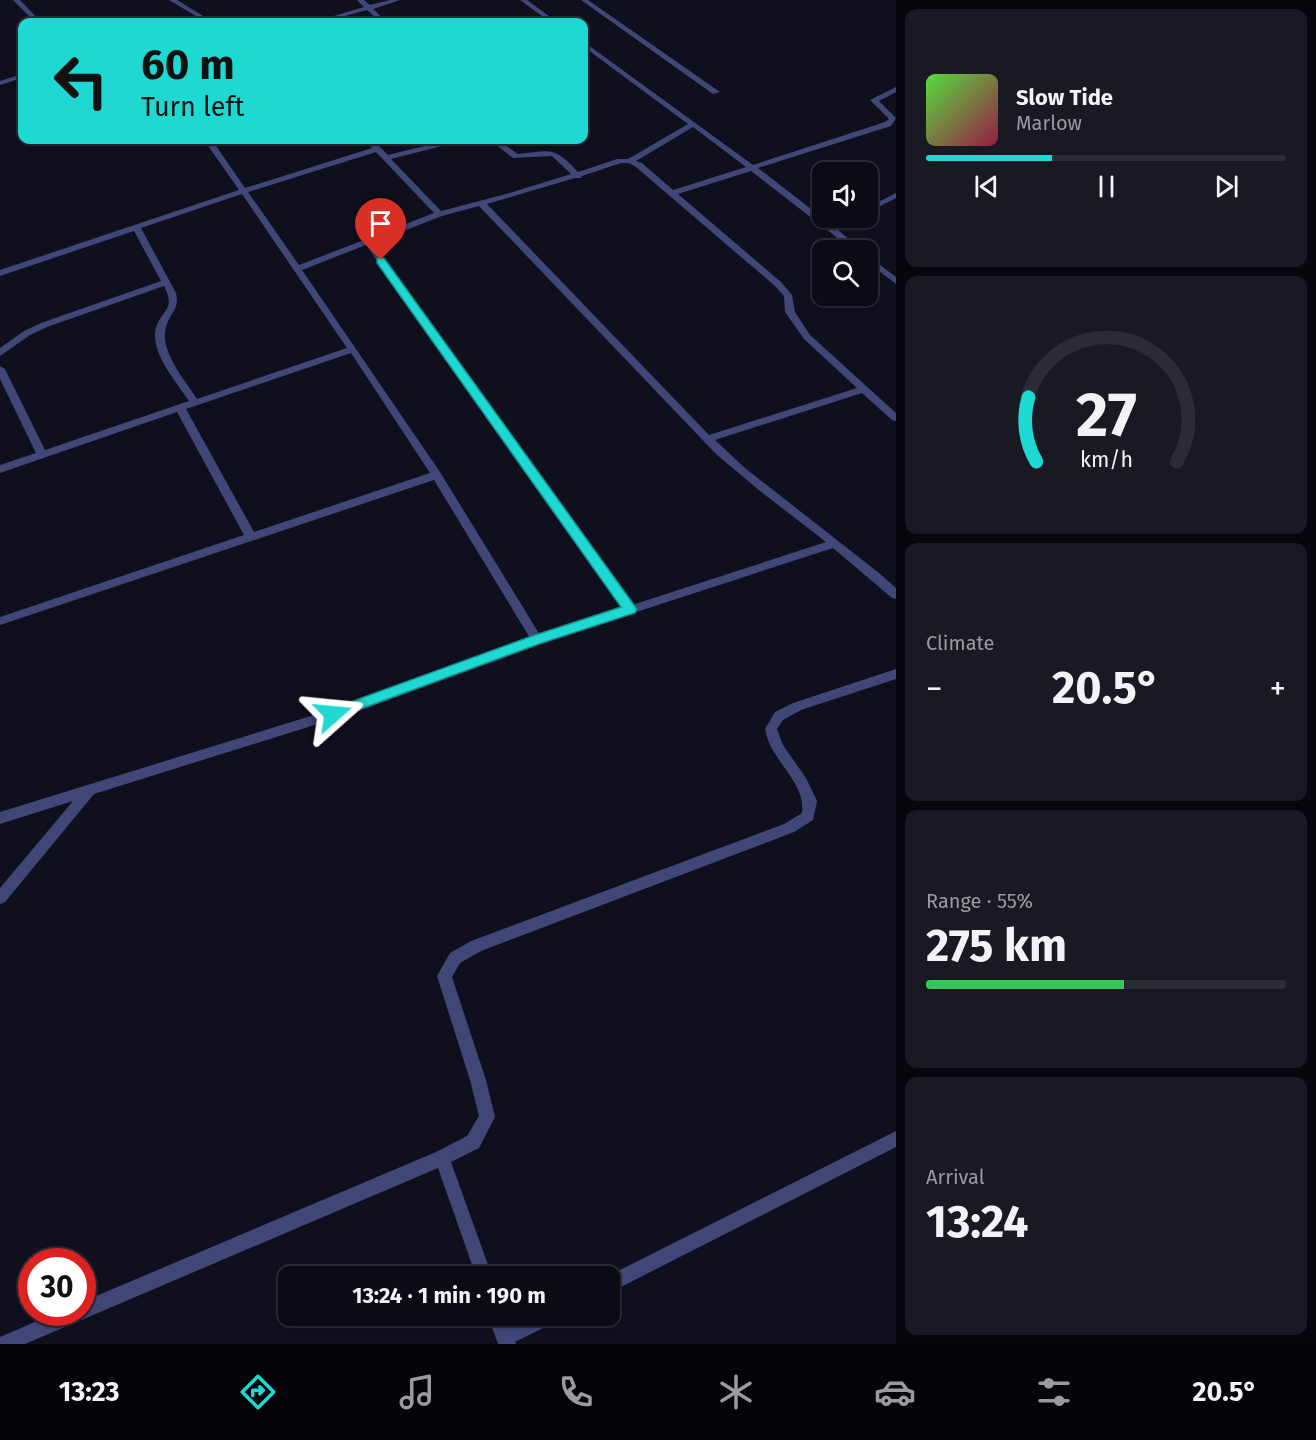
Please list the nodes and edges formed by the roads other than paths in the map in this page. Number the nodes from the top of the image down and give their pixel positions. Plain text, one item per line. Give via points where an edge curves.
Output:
1 (16, 0) edge
2 (172, 0) edge
3 (360, 0) edge
4 (397, 0) edge
5 (523, 0) edge
6 (584, 0) edge
7 (369, 8) junction
8 (34, 18) edge
9 (203, 18) edge
10 (332, 18) edge
11 (380, 18) edge
12 (549, 18) edge
13 (588, 47) edge
14 (18, 77) edge
15 (0, 83) edge
16 (896, 89) edge
17 (716, 92) dead end
18 (693, 124) junction
19 (211, 144) edge
20 (373, 144) edge
21 (440, 144) edge
22 (500, 144) edge
23 (377, 149) junction
24 (386, 158) junction
25 (630, 160) junction
26 (754, 169) junction
27 (578, 176) junction
28 (244, 191) junction
29 (673, 193) junction
30 (896, 195) edge
31 (481, 203) junction
32 (878, 205) edge
33 (439, 214) junction
34 (136, 227) junction
35 (836, 228) edge
36 (832, 230) junction
37 (845, 240) edge
38 (367, 241) junction
39 (896, 265) edge
40 (878, 266) edge
41 (299, 268) junction
42 (883, 270) junction
43 (0, 273) edge
44 (896, 281) edge
45 (166, 282) junction
46 (353, 349) junction
47 (0, 353) edge
48 (0, 369) edge
49 (864, 389) junction
50 (195, 403) junction
51 (180, 408) junction
52 (896, 418) edge
53 (707, 439) junction
54 (42, 455) junction
55 (0, 469) edge
56 (436, 475) junction
57 (251, 537) junction
58 (835, 543) junction
59 (896, 595) edge
60 (630, 609) junction
61 (0, 621) edge
62 (537, 640) junction
63 (896, 674) edge
64 (90, 790) junction
65 (0, 818) edge
66 (0, 898) edge
67 (896, 1138) edge
68 (442, 1158) junction
69 (480, 1266) edge
70 (620, 1279) edge
71 (96, 1306) edge
72 (48, 1326) edge
73 (501, 1326) edge
74 (532, 1326) edge
75 (506, 1341) edge
76 (5, 1344) edge

1 - 8 street
2 - 9 street
3 - 7 street
4 - 7 street
5 - 12 street
6 - 17 street
7 - 10 street
7 - 11 street
13 - 18 street
14 - 15 street
16 - 26 street via 874,100 893,119 888,124
18 - 25 street
18 - 26 street
19 - 28 street
20 - 23 street
21 - 24 street
22 - 27 street via 516,156 556,153
23 - 24 street
23 - 28 street
24 - 33 street
25 - 27 street
25 - 29 street
26 - 29 street
26 - 36 street
27 - 31 street
28 - 34 street
28 - 41 street
29 - 49 street via 788,295 790,312 807,337
30 - 32 street
31 - 33 street
31 - 53 street
33 - 38 street
34 - 43 street
34 - 45 street
35 - 36 street
36 - 37 street
38 - 41 street
38 - 60 street
39 - 42 street
40 - 42 street
41 - 46 street
42 - 44 street
45 - 47 street via 44,325
45 - 50 street via 174,304 159,337
46 - 50 street
46 - 56 street
48 - 54 street
49 - 52 street
49 - 53 street
50 - 51 street
51 - 54 street
51 - 57 street
53 - 58 street via 751,480
54 - 55 street
56 - 57 street
56 - 62 street
57 - 61 street
58 - 59 street
58 - 60 street
60 - 62 street
62 - 64 street via 356,707
63 - 68 street via 797,706 779,716 771,729 777,747 810,801 808,816 789,828 476,946 454,958 444,976 488,1117 473,1142
64 - 65 street
64 - 66 street
67 - 70 street
68 - 69 street
68 - 71 street
72 - 76 street
73 - 75 street
74 - 75 street

